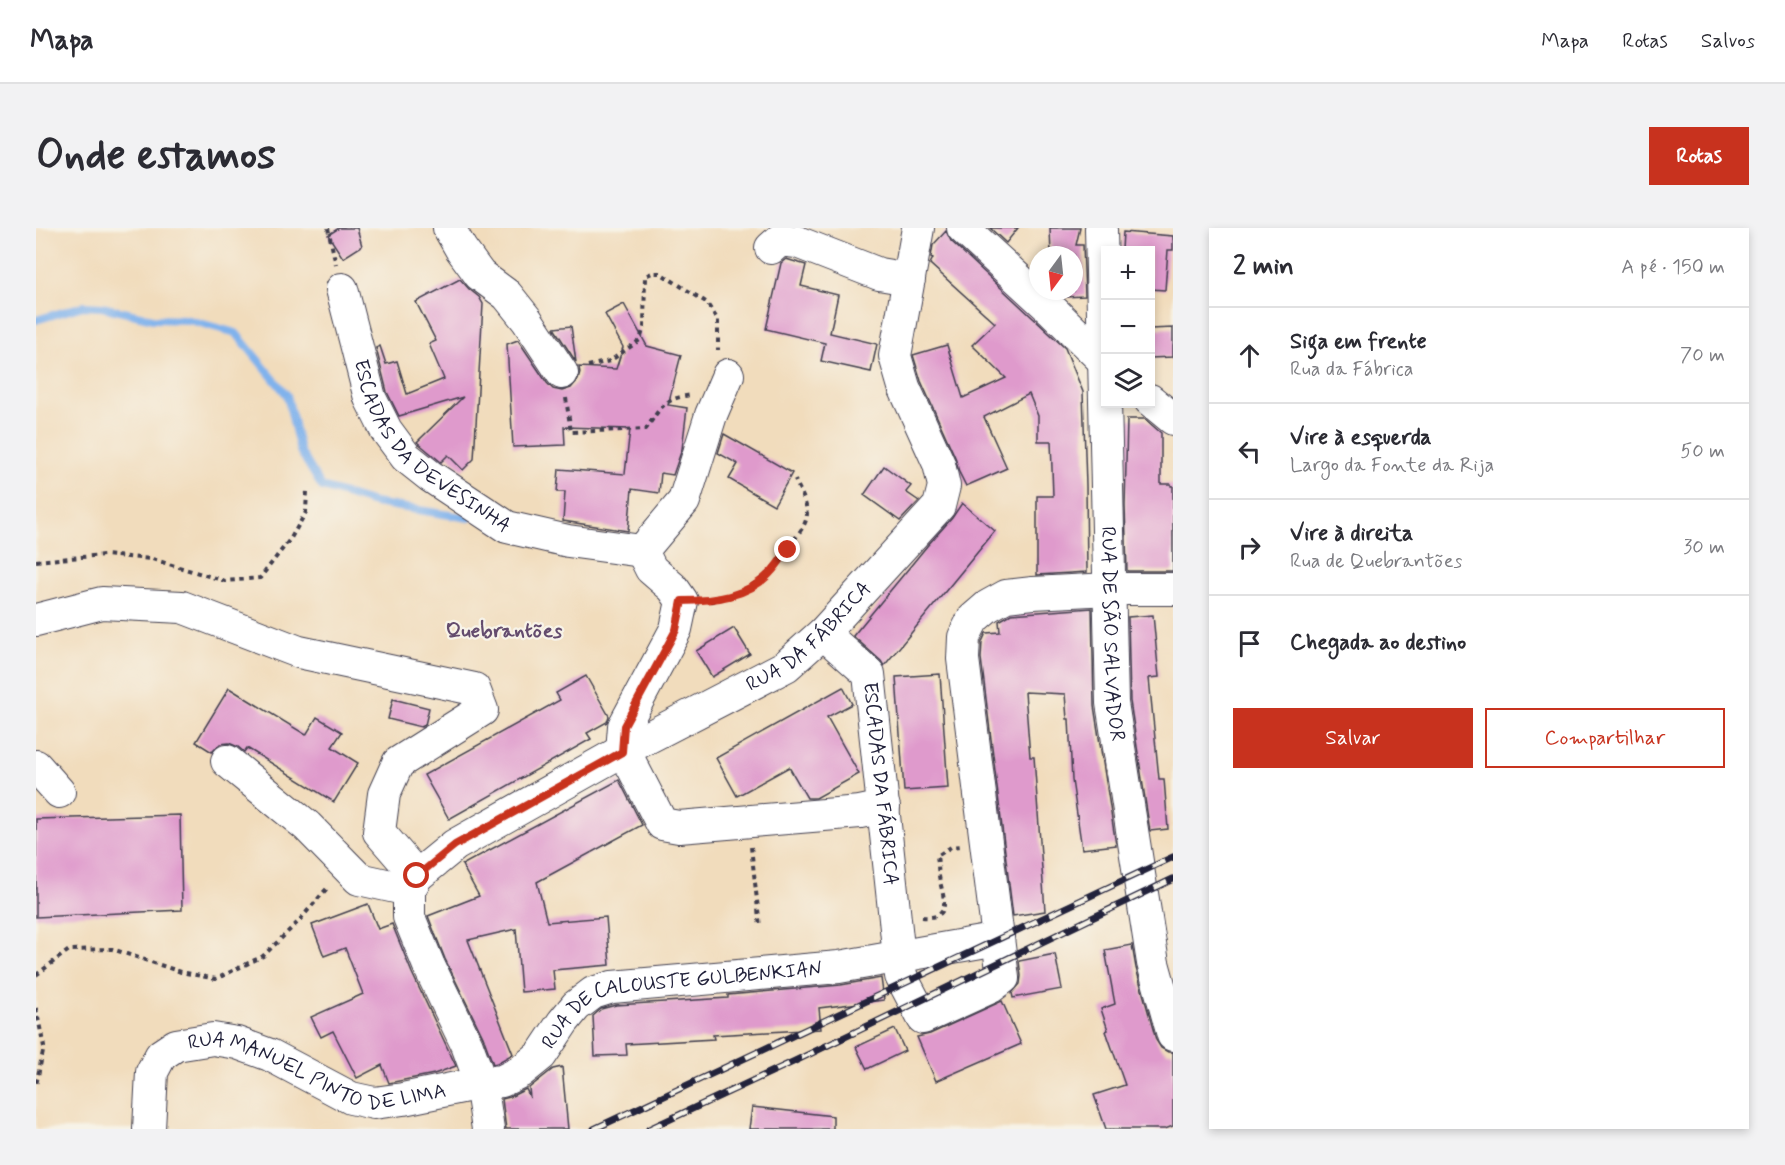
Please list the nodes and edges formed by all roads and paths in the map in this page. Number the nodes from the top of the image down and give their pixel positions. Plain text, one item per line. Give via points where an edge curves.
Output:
1 (328, 228) edge
2 (449, 228) edge
3 (918, 228) edge
4 (963, 228) edge
5 (1101, 228) edge
6 (771, 248) dead end
7 (909, 279) junction
8 (342, 289) joint
9 (1105, 354) edge
10 (1101, 358) edge
11 (562, 373) junction
12 (728, 375) joint
13 (692, 395) dead end
14 (1155, 404) edge
15 (1106, 408) edge
16 (1173, 419) edge
17 (795, 480) dead end
18 (307, 490) dead end
19 (642, 551) junction
20 (36, 561) edge
21 (1110, 589) junction
22 (1173, 589) edge
23 (682, 601) junction
24 (36, 620) edge
25 (823, 633) junction
26 (622, 752) junction
27 (227, 761) dead end
28 (36, 766) edge
29 (59, 792) dead end
30 (884, 807) junction
31 (986, 843) junction
32 (753, 870) dead end
33 (359, 879) junction
34 (413, 883) junction
35 (895, 915) junction
36 (760, 927) dead end
37 (998, 939) junction
38 (900, 956) junction
39 (1163, 961) edge
40 (36, 975) edge
41 (36, 1008) edge
42 (1173, 1035) edge
43 (481, 1083) junction
44 (36, 1085) edge
45 (149, 1129) edge
46 (488, 1129) edge

1 - 8 path
2 - 11 street via 480,275 507,295 527,320
3 - 7 street, RUA DA FÁBRICA
4 - 10 street
5 - 9 street, RUA DE SÃO SALVADOR
6 - 7 street via 780,240 797,242 879,274
7 - 25 street, RUA DA FÁBRICA via 895,356 904,387 939,464 944,486 939,506
8 - 19 street, ESCADAS DA DEVESINHA via 370,398 386,430 406,457 507,527 568,541
11 - 12 path via 610,361 640,340 645,276 660,273 706,302 718,320 718,351
11 - 13 path via 571,432 646,429 661,405 676,397
12 - 19 street via 684,501
14 - 16 street
15 - 21 street, RUA DE SÃO SALVADOR
17 - 23 path via 807,519 769,574 726,598
18 - 20 path via 306,512 260,578 225,581 152,559 104,555
19 - 23 street via 651,569
21 - 22 street
21 - 31 street via 1006,596 973,619 964,637 963,659
21 - 39 street, RUA DE SÃO SALVADOR via 1112,703
23 - 26 street via 676,630 624,726
24 - 34 street via 102,603 182,608 299,652 474,689 482,710 398,763 384,794 379,832
25 - 26 street, RUA DA FÁBRICA via 786,666
25 - 30 street, ESCADAS DA FÁBRICA via 869,674
26 - 30 street via 662,824 679,827
26 - 34 street, RUA DA FÁBRICA via 455,845
27 - 33 street via 307,826
28 - 29 street
30 - 35 street, ESCADAS DA FÁBRICA
31 - 35 path via 951,847 937,856 945,901 942,912 933,918
31 - 37 street
32 - 36 path
33 - 34 street
33 - 40 path via 331,883 263,956 216,979 112,949 69,950
34 - 43 street via 409,917
35 - 38 street, ESCADAS DA FÁBRICA
37 - 38 street, RUA DE CALOUSTE GULBENKIAN
37 - 38 street via 1003,978 992,987 923,1018 901,976
38 - 43 street, RUA DE CALOUSTE GULBENKIAN via 839,967 612,987 593,993 576,1006 541,1055 520,1072 502,1081
39 - 42 street, RUA DE SÃO SALVADOR
41 - 44 path via 44,1047
43 - 45 street, RUA MANUEL PINTO DE LIMA via 374,1103 351,1098 270,1055 237,1043 197,1040 176,1045 161,1055 152,1072
43 - 46 street

